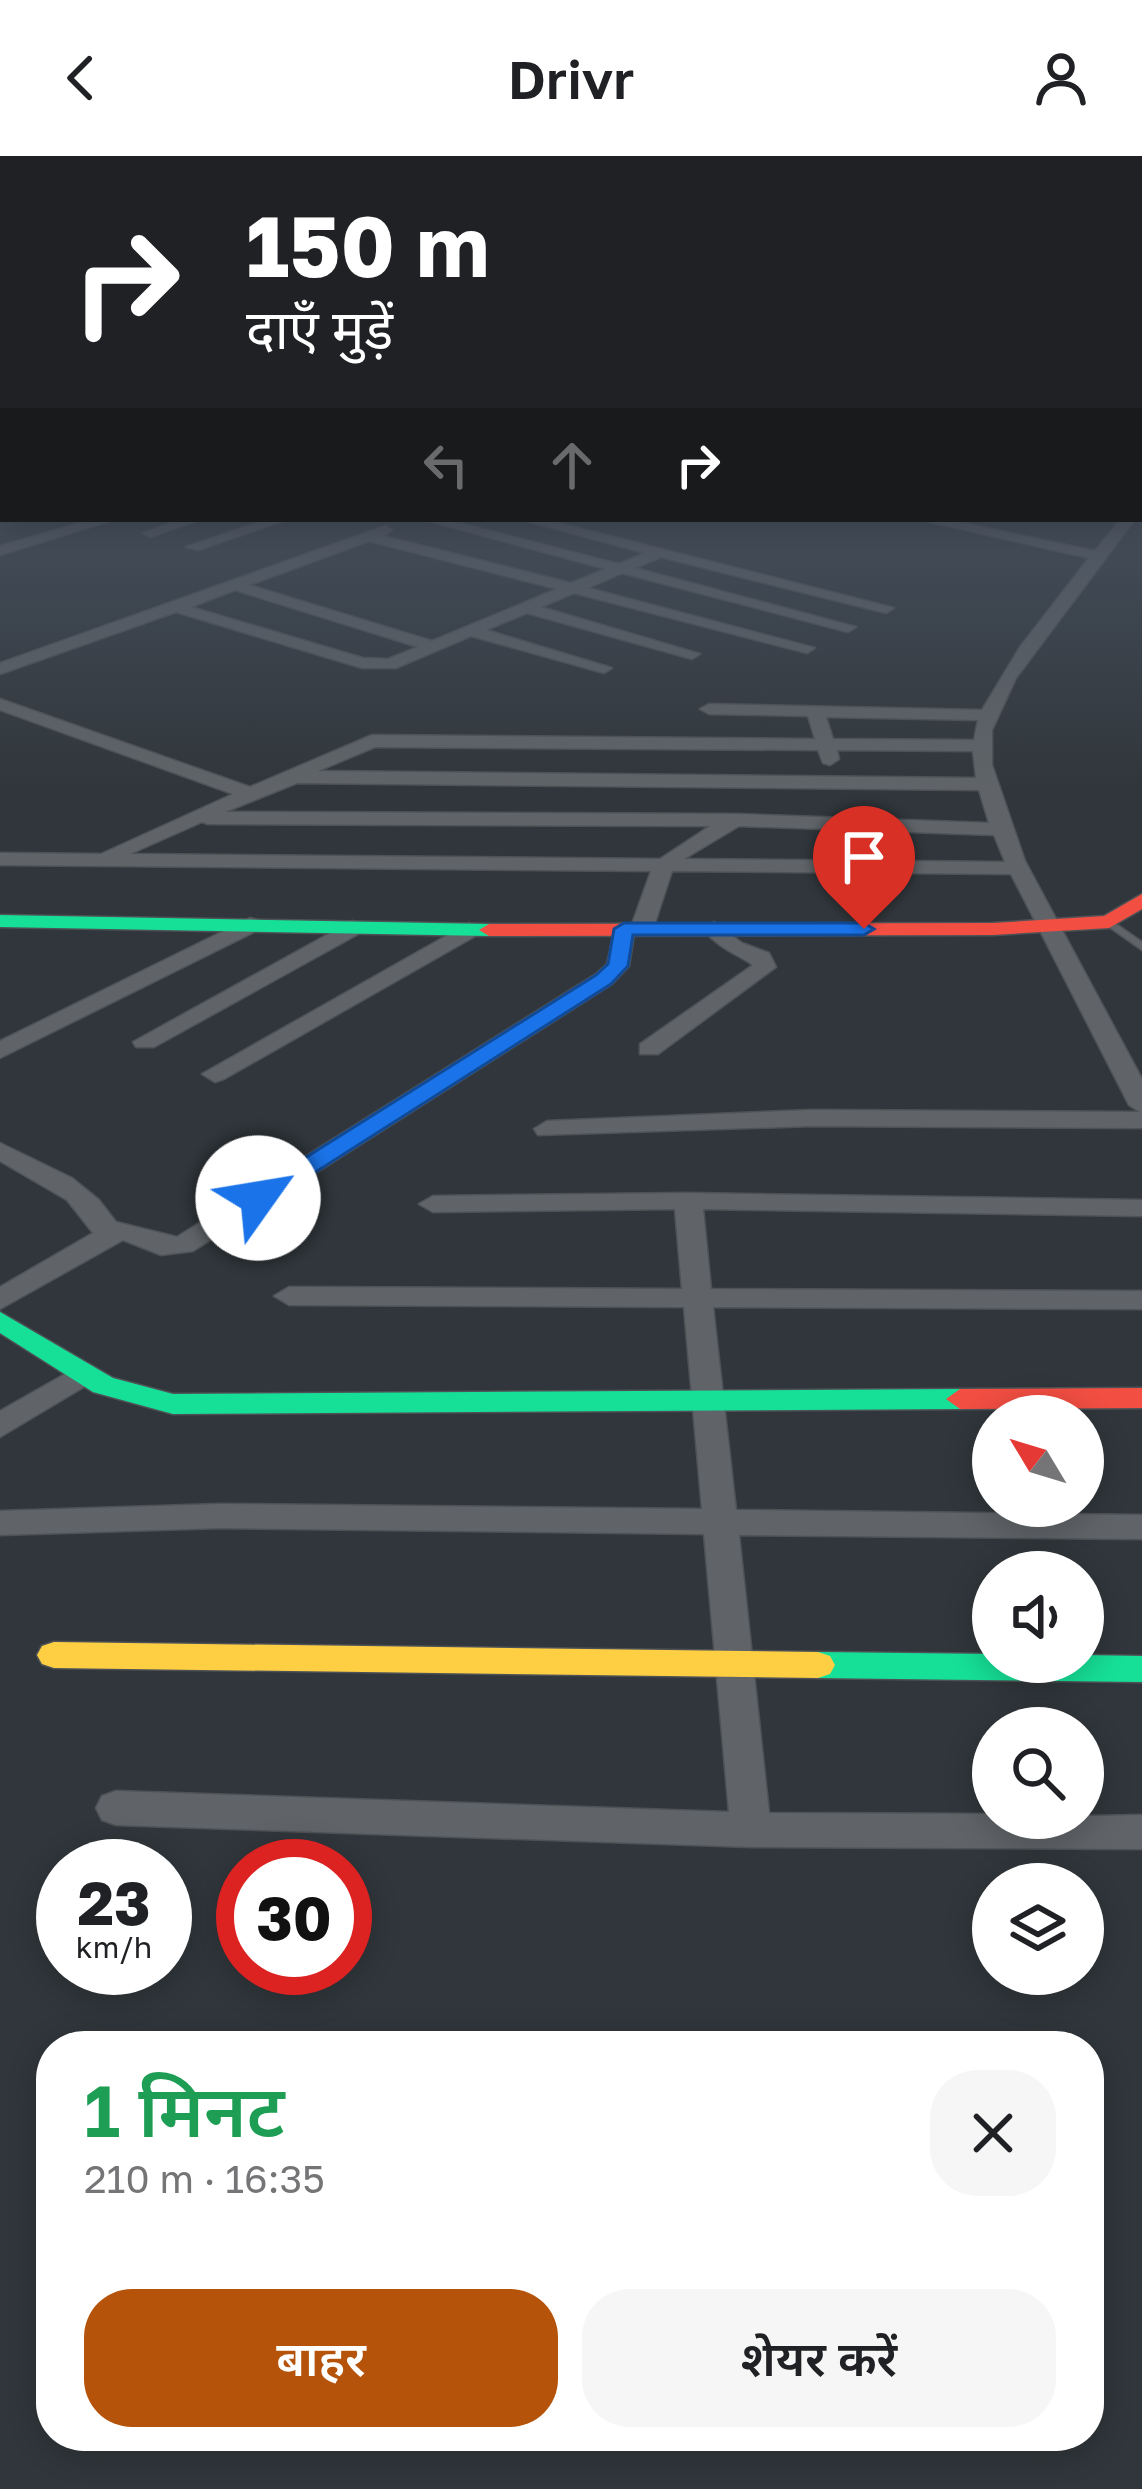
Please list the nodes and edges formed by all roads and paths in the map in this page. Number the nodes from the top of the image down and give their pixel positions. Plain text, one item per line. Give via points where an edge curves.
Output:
1 (269, 571) edge
2 (517, 571) edge
3 (616, 571) edge
4 (622, 571) edge
5 (736, 571) edge
6 (1090, 571) edge
7 (232, 585) junction
8 (574, 588) junction
9 (176, 607) junction
10 (526, 608) junction
11 (886, 608) dead end
12 (848, 627) dead end
13 (471, 631) junction
14 (434, 646) junction
15 (807, 649) dead end
16 (692, 654) dead end
17 (604, 668) dead end
18 (0, 669) edge
19 (0, 704) edge
20 (710, 709) dead end
21 (815, 710) junction
22 (989, 715) junction
23 (829, 745) junction
24 (981, 746) junction
25 (285, 777) junction
26 (808, 781) junction
27 (987, 784) junction
28 (248, 794) junction
29 (194, 818) junction
30 (737, 820) junction
31 (999, 829) junction
32 (0, 860) edge
33 (100, 860) junction
34 (661, 865) junction
35 (1018, 868) junction
36 (1142, 899) edge
37 (0, 921) edge
38 (1109, 922) junction
39 (250, 925) junction
40 (1051, 926) junction
41 (352, 928) junction
42 (633, 929) junction
43 (714, 929) junction
44 (469, 930) junction
45 (1142, 947) edge
46 (145, 1042) dead end
47 (649, 1049) dead end
48 (0, 1051) edge
49 (215, 1074) dead end
50 (1142, 1106) edge
51 (1142, 1120) edge
52 (547, 1129) dead end
53 (0, 1151) edge
54 (688, 1201) junction
55 (433, 1204) dead end
56 (1142, 1208) edge
57 (108, 1234) junction
58 (696, 1294) junction
59 (289, 1295) dead end
60 (0, 1300) edge
61 (1142, 1300) edge
62 (0, 1322) edge
63 (81, 1375) junction
64 (1142, 1397) edge
65 (706, 1402) junction
66 (0, 1426) edge
67 (0, 1522) edge
68 (722, 1522) junction
69 (1142, 1527) edge
70 (54, 1655) dead end
71 (736, 1664) junction
72 (1142, 1669) edge
73 (116, 1808) dead end
74 (751, 1830) junction
75 (1142, 1832) edge

1 - 7 street
2 - 8 street
3 - 8 street
4 - 12 street
5 - 11 street
6 - 22 street
7 - 9 street
7 - 14 street
8 - 10 street
8 - 15 street
9 - 14 street via 372,665
9 - 18 street
10 - 13 street
10 - 16 street
13 - 14 street
13 - 17 street
19 - 28 street
20 - 21 street
21 - 22 street
21 - 23 street
22 - 24 street
23 - 24 street
23 - 25 street via 385,740
23 - 26 street via 830,762
24 - 27 street
25 - 26 street
25 - 28 street
26 - 27 street
26 - 30 street
27 - 31 street
28 - 29 street
29 - 30 street
29 - 33 street
30 - 31 street
30 - 34 street
31 - 35 street
32 - 33 street
33 - 34 street
34 - 35 street
34 - 42 street
35 - 40 street
36 - 38 street
37 - 39 street
38 - 40 street
38 - 45 lane
39 - 41 street
39 - 48 street
40 - 43 street
40 - 50 street
41 - 44 street
41 - 46 street
42 - 43 street
42 - 44 street
42 - 57 street via 604,979 183,1245 161,1246 131,1230
43 - 47 street via 765,967
44 - 49 street
51 - 52 street via 812,1118
53 - 57 street via 83,1200
54 - 55 street
54 - 56 street
54 - 58 street
57 - 60 street
58 - 59 street
58 - 61 street
58 - 65 street
62 - 63 street
63 - 65 street via 140,1401 173,1404
63 - 66 street
64 - 65 street
65 - 68 street
67 - 68 street
68 - 69 street
68 - 71 street
70 - 71 street
71 - 72 street
71 - 74 street
73 - 74 street
74 - 75 street

